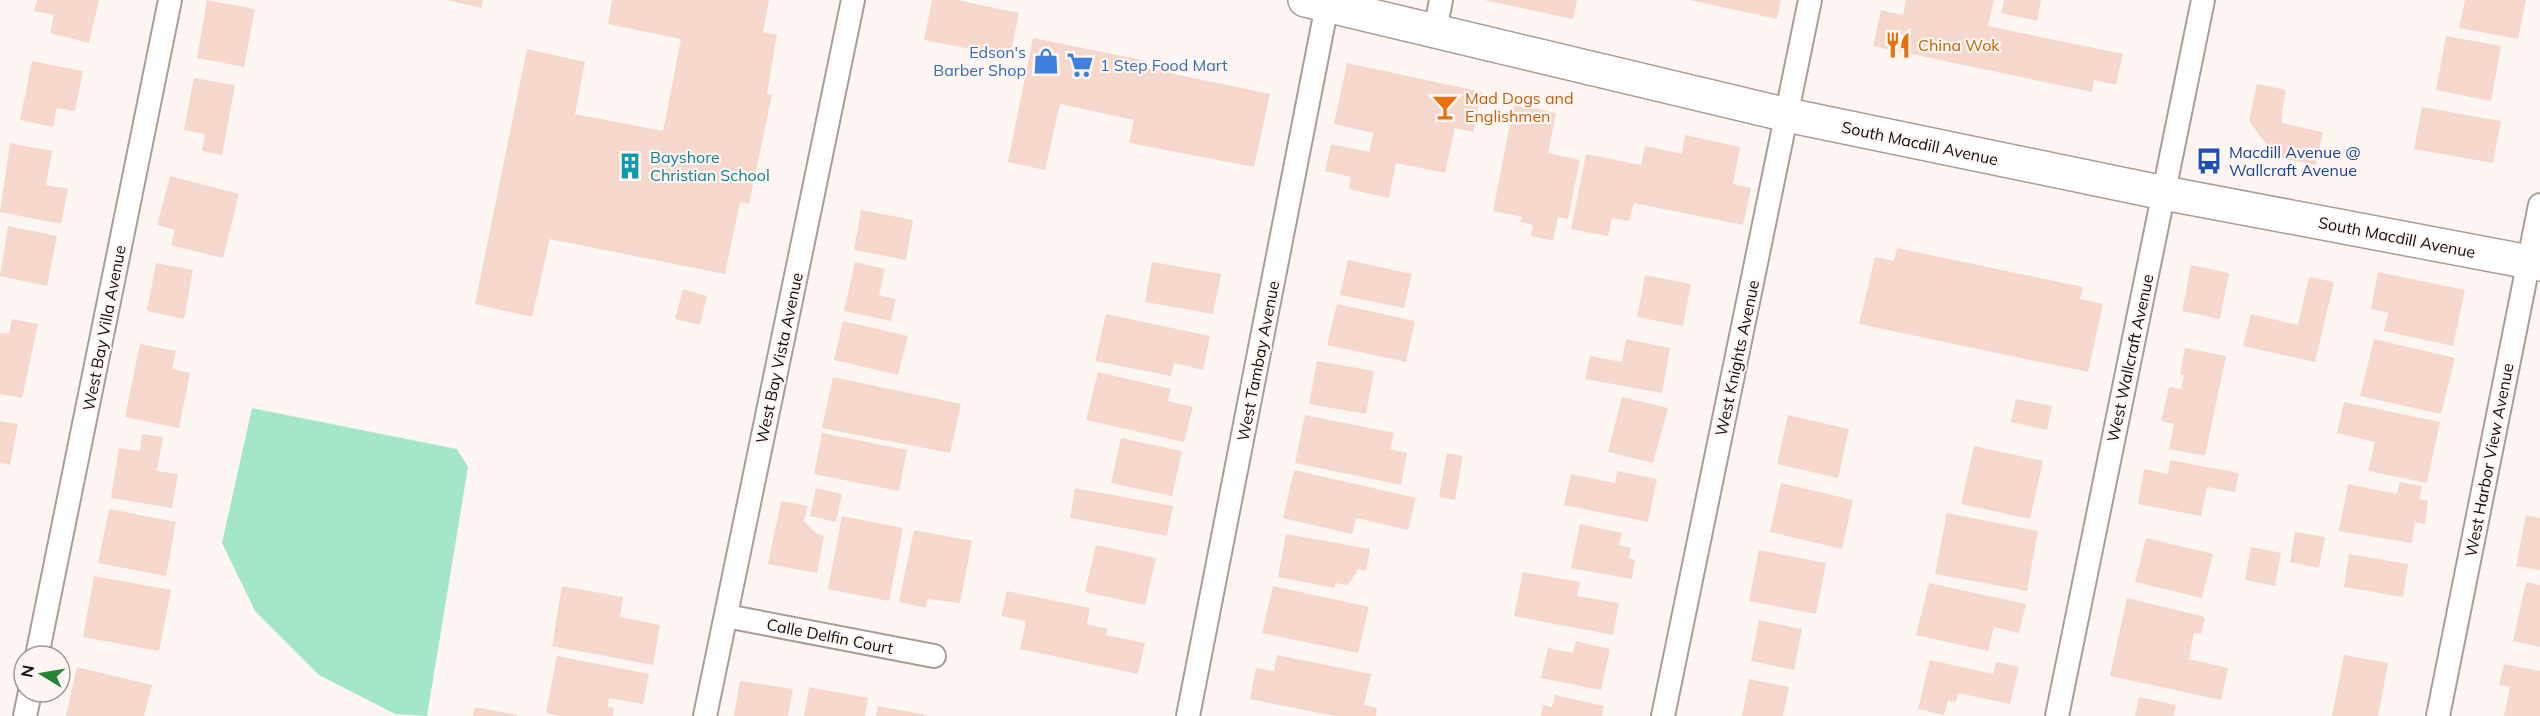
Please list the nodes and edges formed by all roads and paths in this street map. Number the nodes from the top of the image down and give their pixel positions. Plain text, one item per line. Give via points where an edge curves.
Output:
1 (170, 0) edge
2 (853, 0) edge
3 (1810, 0) edge
4 (2203, 0) edge
5 (1316, 3) edge
6 (1438, 16) edge
7 (1786, 115) junction
8 (2164, 193) junction
9 (2540, 205) edge
10 (2534, 263) edge
11 (726, 616) junction
12 (39, 644) edge
13 (934, 656) dead end
14 (705, 716) edge
15 (1188, 716) edge
16 (1663, 716) edge
17 (2057, 716) edge
18 (2438, 716) edge

1 - 12 street, West Bay Villa Avenue
2 - 11 street, West Bay Vista Avenue
3 - 7 street, West Knights Avenue
4 - 8 street, West Wallcraft Avenue
5 - 6 street, South Macdill Avenue
5 - 15 street, West Tambay Avenue
6 - 7 street, South Macdill Avenue
7 - 8 street, South Macdill Avenue
7 - 16 street, West Knights Avenue
8 - 10 street, South Macdill Avenue
8 - 17 street, West Wallcraft Avenue
9 - 10 street, West Harbor View Avenue
10 - 18 street, West Harbor View Avenue
11 - 13 street, Calle Delfin Court
11 - 14 street, West Bay Vista Avenue

